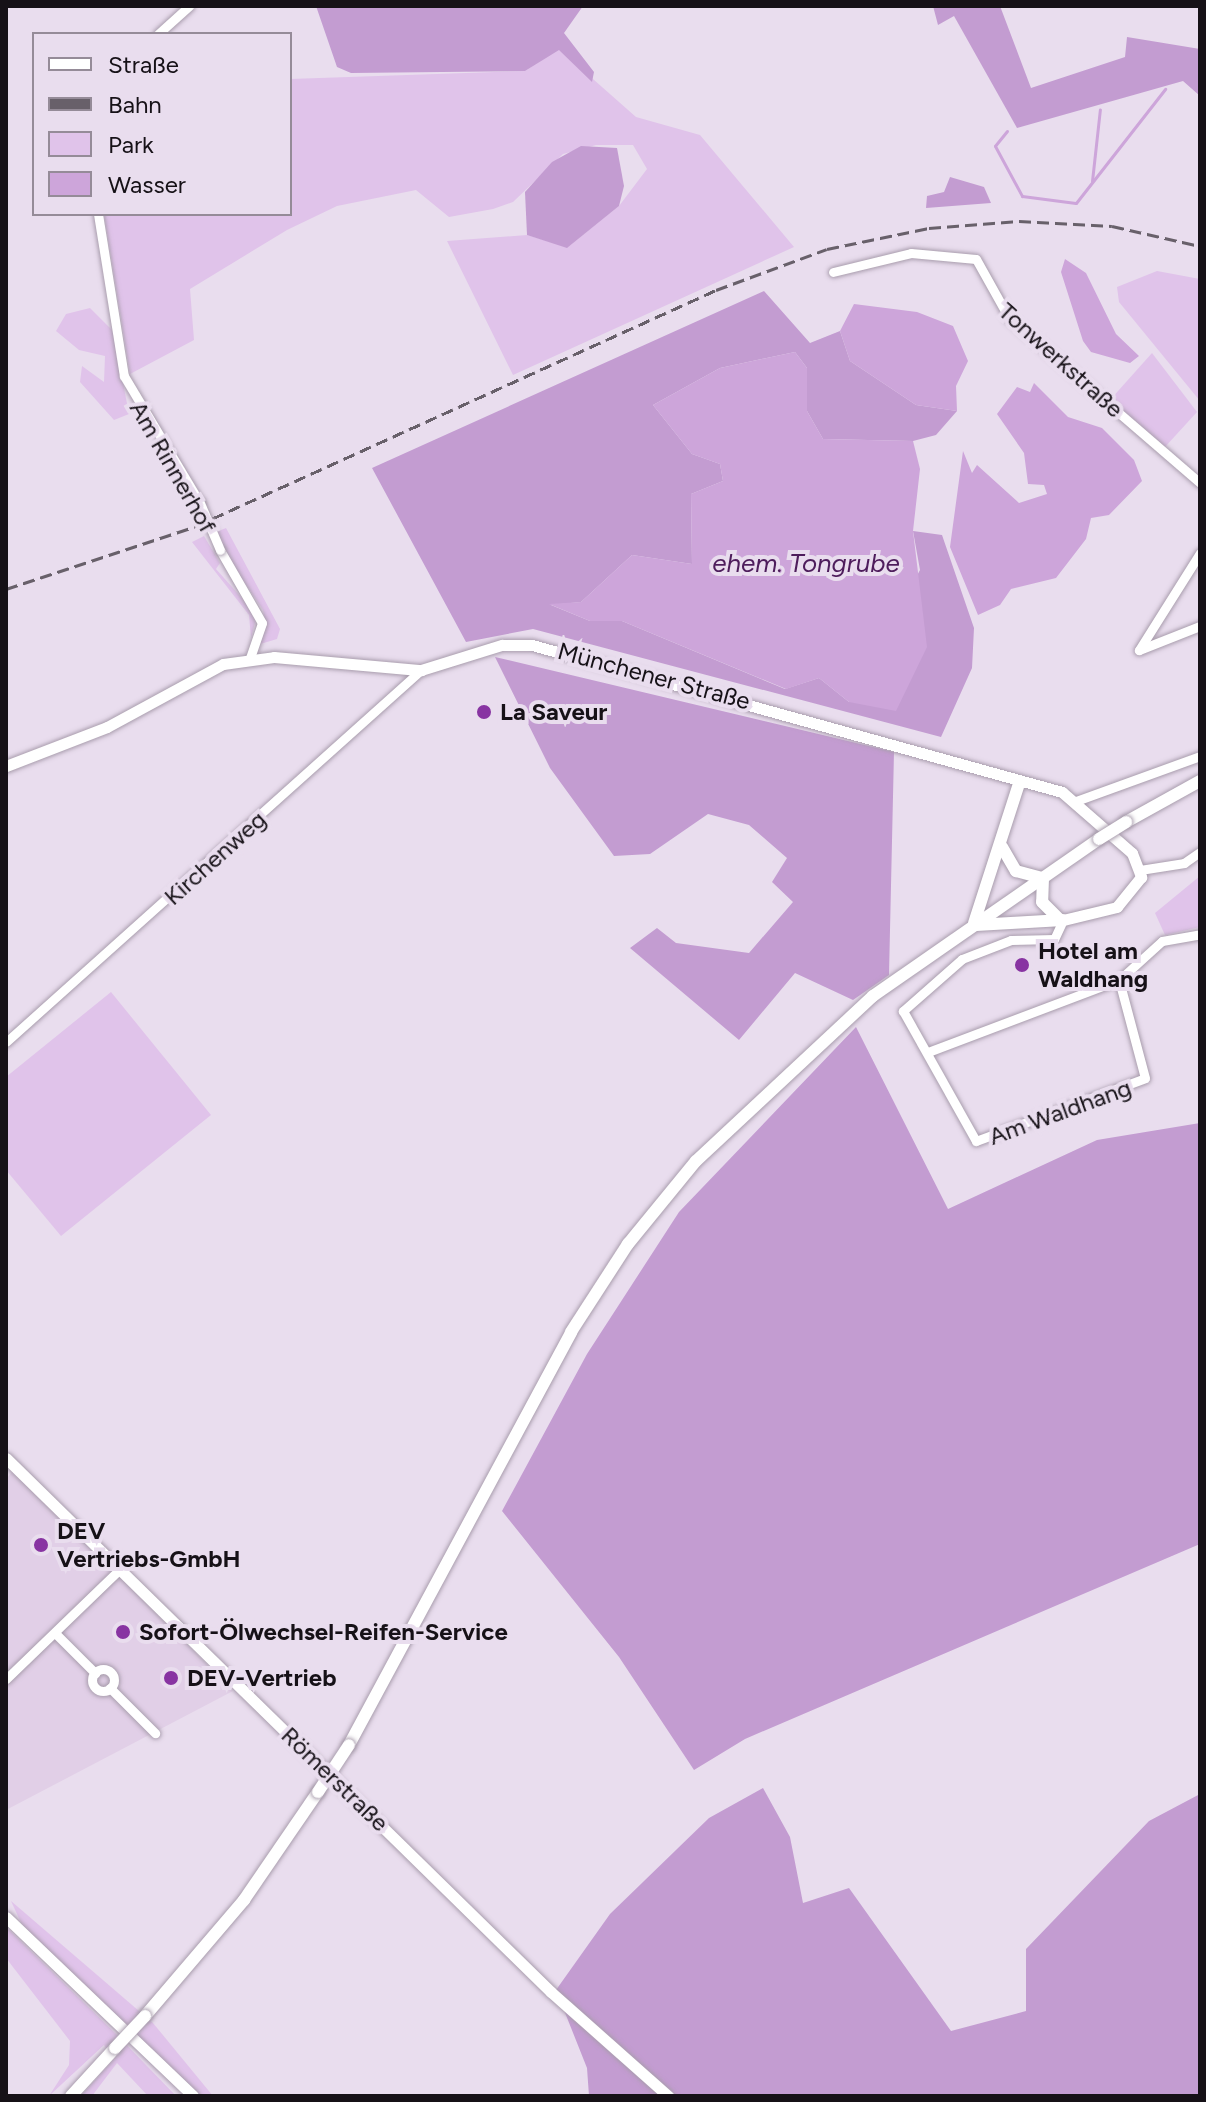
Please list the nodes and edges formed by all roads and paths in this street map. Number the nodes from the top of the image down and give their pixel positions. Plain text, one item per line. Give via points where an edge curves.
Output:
1 (189, 6) edge
2 (160, 32) edge
3 (98, 216) edge
4 (833, 272) dead end
5 (1200, 483) edge
6 (1200, 553) edge
7 (1200, 626) edge
8 (250, 658) junction
9 (421, 670) junction
10 (1200, 756) edge
11 (6, 766) edge
12 (1020, 781) junction
13 (1200, 781) edge
14 (1076, 801) junction
15 (1002, 847) junction
16 (1200, 852) edge
17 (1140, 870) junction
18 (1043, 878) junction
19 (1063, 920) junction
20 (973, 926) junction
21 (1200, 934) edge
22 (1119, 980) junction
23 (6, 1042) edge
24 (928, 1052) junction
25 (6, 1458) edge
26 (119, 1570) junction
27 (55, 1633) junction
28 (95, 1673) junction
29 (6, 1679) edge
30 (110, 1688) junction
31 (155, 1733) dead end
32 (6, 1917) edge
33 (71, 2096) edge
34 (193, 2096) edge
35 (668, 2096) edge

1 - 2 street
3 - 8 street, Am Rinnerhof, bridge via 124,376 200,503 262,623
4 - 5 street, Tonwerkstraße via 911,253 976,259 1009,318
6 - 7 street via 1139,650
8 - 9 street, Münchener Straße
8 - 11 street, Münchener Straße via 189,678 107,727
9 - 12 street, Münchener Straße via 502,645 569,651
9 - 23 street, Kirchenweg
10 - 14 street
12 - 14 street, Münchener Straße
12 - 15 main road
13 - 18 main road, bridge via 1126,822
14 - 17 street
15 - 18 main road via 1016,871
15 - 20 main road
16 - 17 street via 1184,863
17 - 19 street via 1137,889 1117,907
18 - 19 main road via 1042,902
18 - 20 main road
19 - 20 main road
19 - 24 street, Am Waldhang via 1054,939 991,946 914,997 903,1011
20 - 33 main road, bridge via 873,996 775,1082 628,1244 571,1332 349,1745 244,1900
21 - 22 street via 1162,941
22 - 24 street
22 - 24 street, Am Waldhang via 1147,1072 1137,1085 976,1141
25 - 26 street, Römerstraße
26 - 27 street
26 - 35 street, Römerstraße via 551,1992
27 - 28 street
27 - 29 street
28 - 30 street via 94,1686
28 - 30 street via 111,1672
30 - 31 street
32 - 34 street

